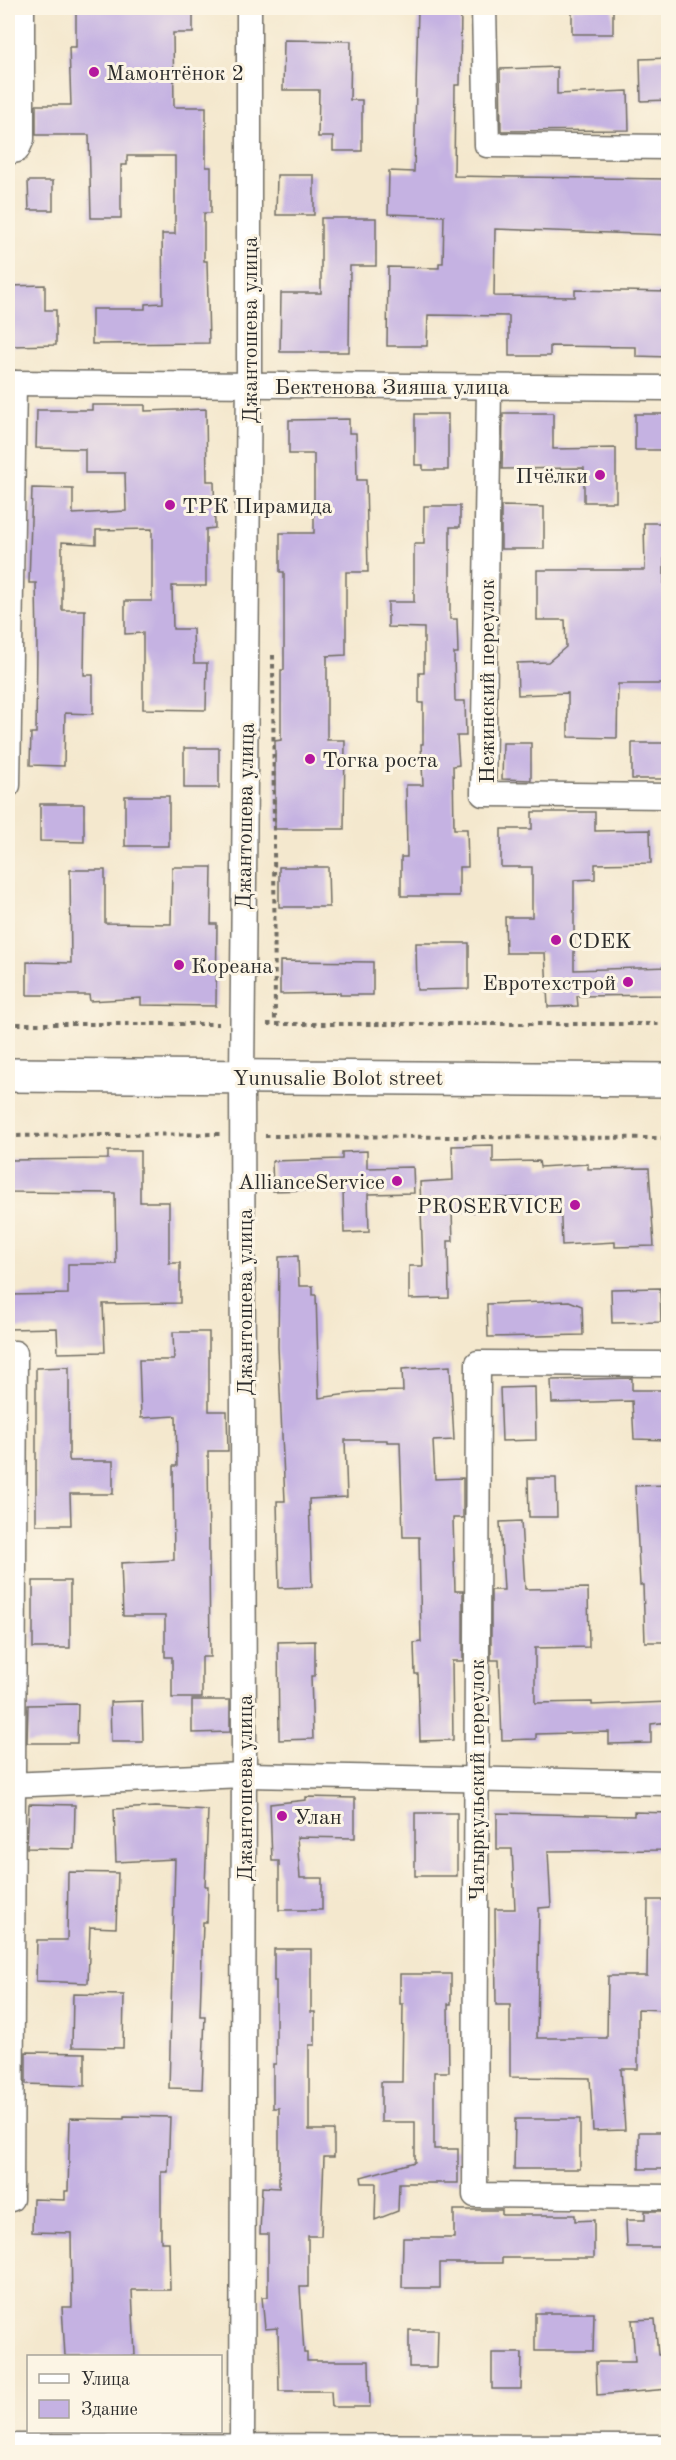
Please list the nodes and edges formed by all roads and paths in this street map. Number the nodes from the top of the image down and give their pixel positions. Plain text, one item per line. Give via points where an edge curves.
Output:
1 (22, 8) edge
2 (249, 8) edge
3 (484, 8) edge
4 (669, 147) edge
5 (8, 152) edge
6 (11, 384) edge
7 (249, 385) junction
8 (489, 387) junction
9 (669, 388) edge
10 (8, 785) edge
11 (669, 796) edge
12 (8, 1024) edge
13 (223, 1024) dead end
14 (258, 1024) dead end
15 (669, 1024) edge
16 (8, 1075) edge
17 (242, 1076) junction
18 (669, 1080) edge
19 (224, 1134) dead end
20 (8, 1136) edge
21 (258, 1136) dead end
22 (669, 1138) edge
23 (8, 1353) edge
24 (669, 1364) edge
25 (244, 1775) junction
26 (476, 1778) junction
27 (669, 1783) edge
28 (10, 1785) edge
29 (669, 2197) edge
30 (9, 2199) edge
31 (8, 2446) edge
32 (669, 2447) edge
33 (242, 2449) edge
34 (464, 2450) edge

1 - 5 street via 22,139 17,150
2 - 7 street, Джантошева улица
3 - 4 street via 487,145
6 - 7 street, Бектенова Зияша улица
6 - 10 street
7 - 8 street, Бектенова Зияша улица
7 - 17 street, Джантошева улица
8 - 9 street, Бектенова Зияша улица
8 - 11 street, Нежинский переулок via 483,794
12 - 13 path
14 - 15 path
16 - 17 main road, Yunusalie Bolot street
17 - 18 main road, Yunusalie Bolot street
17 - 25 street, Джантошева улица
19 - 20 path
21 - 22 path
23 - 28 street via 15,1353
24 - 26 street, Чатыркульский переулок via 478,1364
25 - 26 street
25 - 28 street
25 - 33 street, Джантошева улица
26 - 27 street
26 - 29 street, Чатыркульский переулок via 475,2194
28 - 30 street
31 - 33 street
32 - 34 street
33 - 34 street

